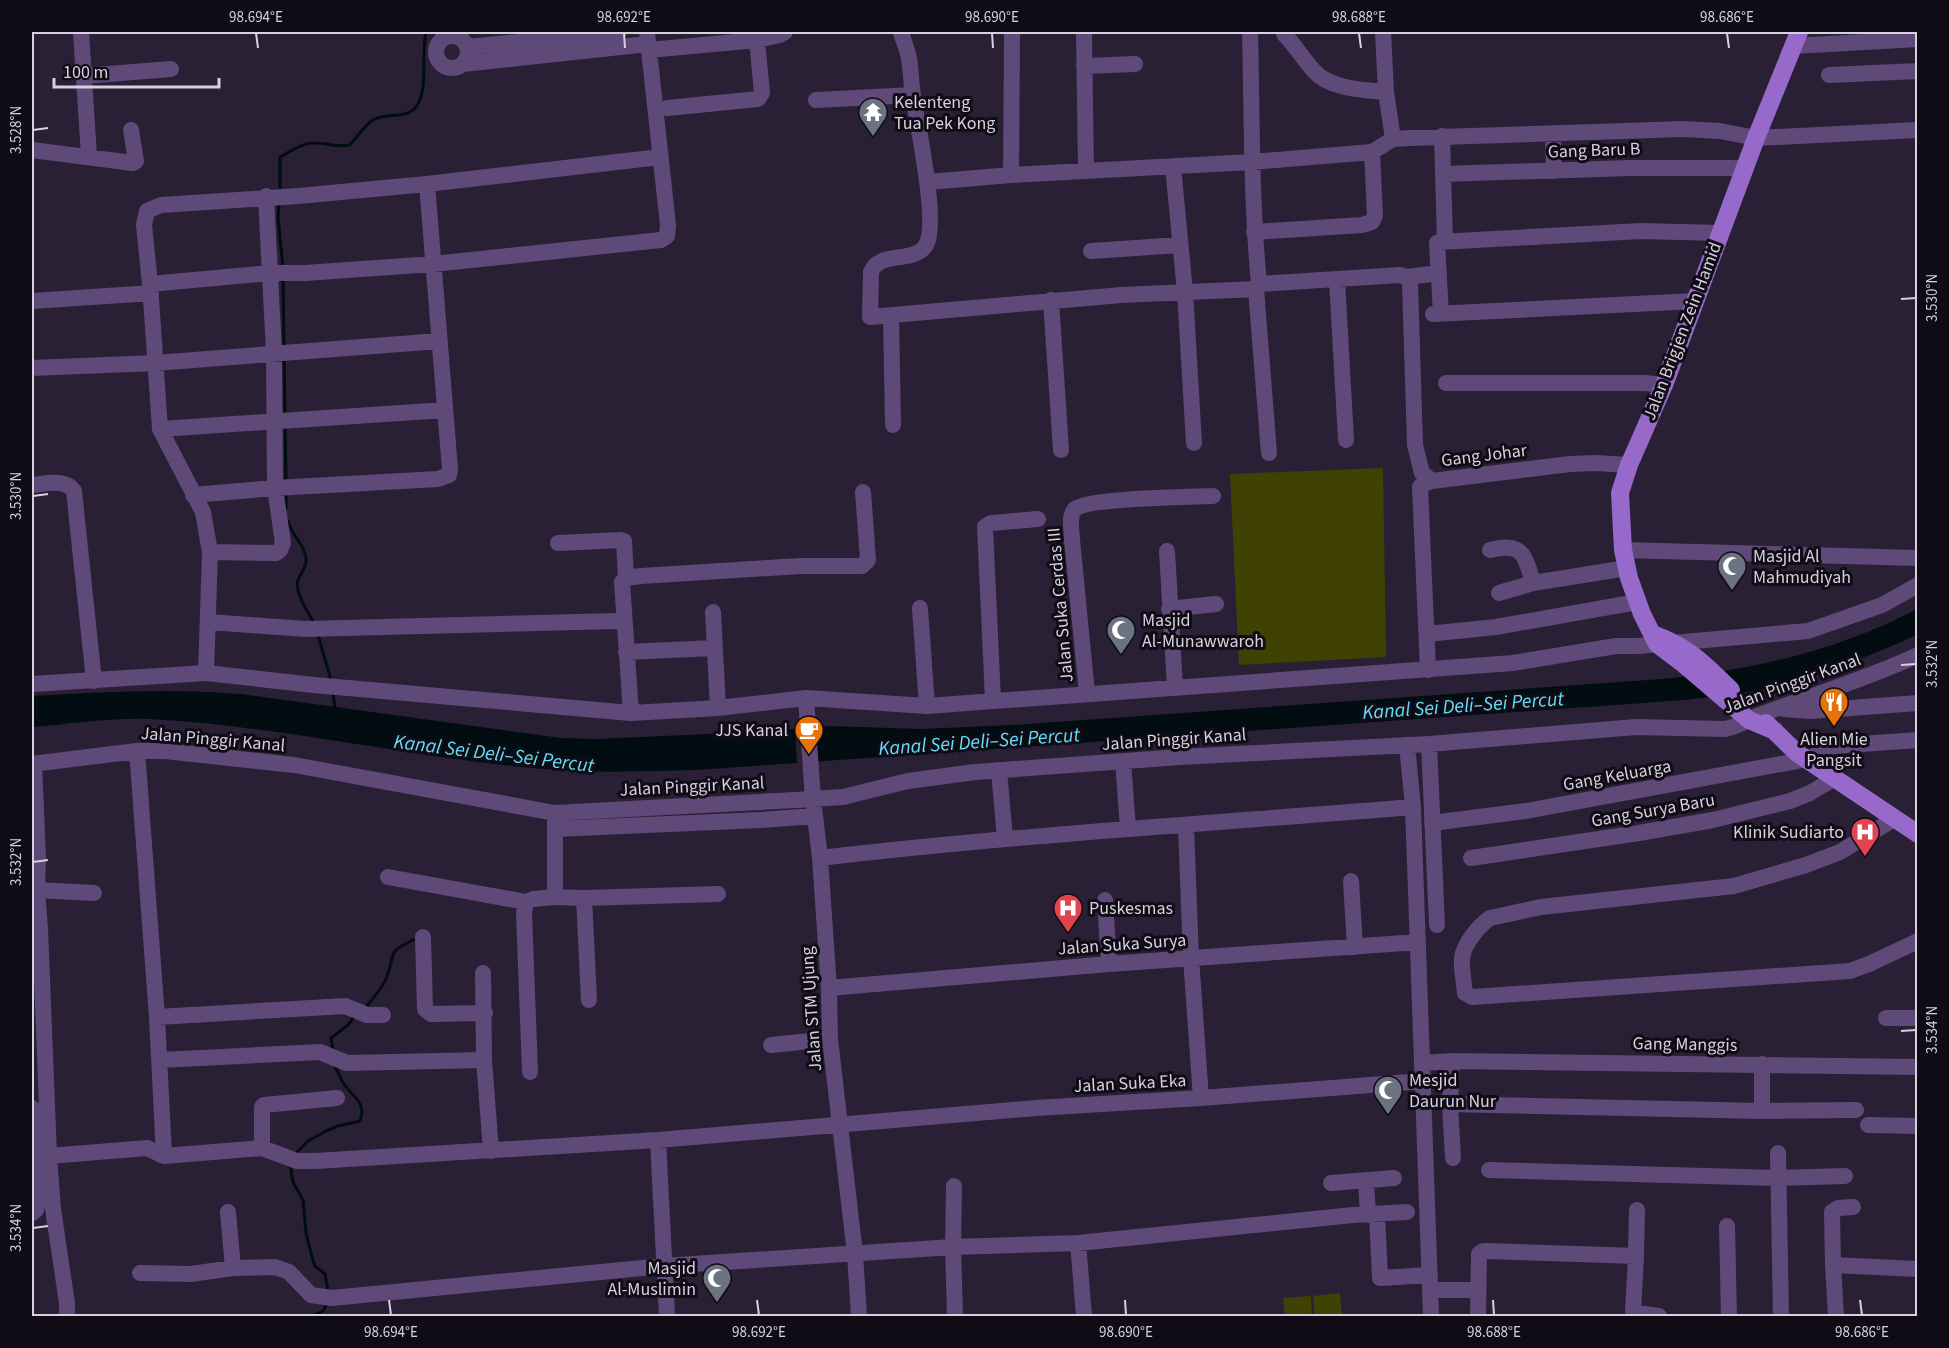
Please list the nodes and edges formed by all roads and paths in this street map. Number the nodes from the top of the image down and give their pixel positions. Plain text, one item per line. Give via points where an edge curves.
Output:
1 (81, 32) edge
2 (619, 32) edge
3 (785, 32) edge
4 (901, 32) edge
5 (1012, 32) edge
6 (1084, 32) edge
7 (1250, 32) edge
8 (1383, 32) edge
9 (1284, 34) dead end
10 (1796, 39) edge
11 (1917, 39) edge
12 (757, 40) junction
13 (648, 42) edge
14 (468, 47) junction
15 (463, 64) junction
16 (1135, 64) dead end
17 (1084, 66) junction
18 (171, 69) dead end
19 (1917, 71) edge
20 (1829, 75) dead end
21 (83, 76) junction
22 (1386, 92) junction
23 (913, 95) junction
24 (816, 100) dead end
25 (667, 108) dead end
26 (131, 130) dead end
27 (1917, 130) edge
28 (1553, 134) junction
29 (1442, 136) junction
30 (1756, 138) junction
31 (1394, 139) junction
32 (32, 150) edge
33 (1372, 152) junction
34 (89, 156) junction
35 (660, 157) junction
36 (1251, 162) junction
37 (1173, 166) junction
38 (1745, 168) junction
39 (1086, 171) junction
40 (1554, 171) junction
41 (1444, 174) junction
42 (1011, 175) junction
43 (927, 183) junction
44 (427, 184) junction
45 (267, 196) junction
46 (1254, 232) junction
47 (1720, 233) junction
48 (1445, 242) junction
49 (1180, 245) junction
50 (1091, 251) dead end
51 (433, 264) junction
52 (272, 273) junction
53 (1439, 273) junction
54 (1407, 277) junction
55 (1338, 280) junction
56 (1258, 286) junction
57 (151, 289) junction
58 (1185, 292) junction
59 (1051, 300) junction
60 (32, 301) edge
61 (1695, 302) junction
62 (891, 316) junction
63 (439, 341) junction
64 (282, 353) junction
65 (155, 363) junction
66 (32, 368) edge
67 (1446, 382) dead end
68 (1664, 385) junction
69 (444, 410) junction
70 (282, 422) junction
71 (893, 425) dead end
72 (160, 429) junction
73 (1346, 440) dead end
74 (1194, 443) dead end
75 (1061, 450) dead end
76 (1269, 453) dead end
77 (1629, 465) junction
78 (1432, 481) junction
79 (32, 485) edge
80 (277, 488) junction
81 (863, 492) dead end
82 (193, 495) junction
83 (1213, 496) dead end
84 (1038, 519) dead end
85 (558, 543) dead end
86 (1490, 550) dead end
87 (1167, 551) dead end
88 (210, 552) junction
89 (1917, 558) edge
90 (1625, 559) junction
91 (626, 578) junction
92 (1533, 583) junction
93 (1917, 585) edge
94 (1499, 593) dead end
95 (1637, 602) junction
96 (1216, 604) dead end
97 (920, 608) dead end
98 (1169, 609) junction
99 (713, 612) dead end
100 (616, 621) dead end
101 (209, 622) junction
102 (1427, 634) junction
103 (1662, 640) junction
104 (715, 648) junction
105 (626, 652) junction
106 (1917, 655) edge
107 (1428, 670) junction
108 (206, 673) junction
109 (94, 681) junction
110 (32, 684) edge
111 (1175, 688) junction
112 (1088, 693) junction
113 (993, 700) junction
114 (1917, 703) edge
115 (806, 704) junction
116 (927, 706) junction
117 (718, 708) junction
118 (1778, 709) junction
119 (631, 713) junction
120 (1752, 717) junction
121 (1917, 740) edge
122 (1429, 744) junction
123 (1407, 745) junction
124 (137, 751) junction
125 (1808, 759) junction
126 (1123, 761) junction
127 (33, 763) edge
128 (999, 771) junction
129 (1835, 778) junction
130 (813, 796) junction
131 (1413, 807) junction
132 (815, 816) junction
133 (1894, 819) junction
134 (555, 821) junction
135 (1432, 823) junction
136 (1186, 826) junction
137 (1128, 828) junction
138 (1917, 834) edge
139 (1005, 839) junction
140 (35, 858) edge
141 (820, 858) junction
142 (1471, 858) dead end
143 (388, 877) dead end
144 (1351, 881) dead end
145 (37, 890) junction
146 (94, 893) dead end
147 (718, 894) dead end
148 (555, 897) junction
149 (584, 898) junction
150 (1105, 900) dead end
151 (526, 902) junction
152 (1437, 925) dead end
153 (423, 937) dead end
154 (1917, 941) edge
155 (1418, 942) junction
156 (1355, 947) junction
157 (1191, 958) junction
158 (1108, 964) junction
159 (483, 973) dead end
160 (829, 988) junction
161 (589, 1000) dead end
162 (368, 1013) dead end
163 (485, 1013) junction
164 (157, 1017) junction
165 (1886, 1018) dead end
166 (1917, 1018) edge
167 (830, 1039) junction
168 (771, 1045) dead end
169 (160, 1060) junction
170 (484, 1060) junction
171 (1452, 1061) junction
172 (1423, 1063) junction
173 (1762, 1064) junction
174 (1917, 1067) edge
175 (530, 1072) dead end
176 (1422, 1082) junction
177 (337, 1098) dead end
178 (1201, 1098) junction
179 (1450, 1104) junction
180 (32, 1108) edge
181 (1856, 1110) dead end
182 (1762, 1111) junction
183 (840, 1125) junction
184 (1868, 1125) dead end
185 (1917, 1126) edge
186 (32, 1134) edge
187 (658, 1140) junction
188 (266, 1150) junction
189 (490, 1151) junction
190 (1778, 1153) dead end
191 (164, 1155) junction
192 (49, 1156) junction
193 (1453, 1158) dead end
194 (1489, 1170) dead end
195 (1845, 1176) dead end
196 (1394, 1178) dead end
197 (1778, 1178) junction
198 (1366, 1180) junction
199 (1331, 1183) dead end
200 (954, 1186) dead end
201 (1853, 1207) dead end
202 (1637, 1210) dead end
203 (228, 1212) dead end
204 (1407, 1212) dead end
205 (32, 1213) edge
206 (1373, 1215) junction
207 (1727, 1226) dead end
208 (1078, 1243) junction
209 (953, 1247) junction
210 (855, 1254) junction
211 (1636, 1256) junction
212 (1833, 1265) junction
213 (663, 1266) junction
214 (233, 1268) junction
215 (1917, 1269) edge
216 (140, 1273) dead end
217 (1430, 1282) junction
218 (1478, 1290) junction
219 (66, 1317) edge
220 (667, 1317) edge
221 (860, 1317) edge
222 (955, 1317) edge
223 (1084, 1317) edge
224 (1431, 1317) edge
225 (1478, 1317) edge
226 (1659, 1317) edge
227 (1729, 1317) edge
228 (1781, 1317) edge
229 (1836, 1317) edge

1 - 21 street
2 - 14 street
3 - 12 street
4 - 23 street
5 - 42 street
6 - 17 street
7 - 36 street
8 - 22 street
9 - 22 street via 1323,79
10 - 11 street
10 - 30 main road, Jalan Brigjen Zein Hamid
12 - 13 street
12 - 25 street via 762,93 758,99
13 - 15 street
13 - 35 street
14 - 15 street
14 - 15 street via 452,36 436,48 444,66
16 - 17 street
17 - 39 street
18 - 21 street
19 - 20 street
21 - 34 street
22 - 31 street
23 - 24 street
23 - 43 street
26 - 34 street via 134,163
27 - 30 street
28 - 29 street
28 - 30 street via 1700,129
28 - 40 street
29 - 31 street
29 - 41 street
30 - 38 main road, Jalan Brigjen Zein Hamid
31 - 33 street
32 - 34 street
33 - 36 street
33 - 46 street via 1372,222
35 - 44 street
35 - 51 street via 668,225 668,236 661,240
36 - 37 street
36 - 46 street
37 - 39 street
37 - 49 street
38 - 40 street, Gang Baru B
38 - 47 main road, Jalan Brigjen Zein Hamid
39 - 42 street
40 - 41 street, Gang Baru B
41 - 48 street
42 - 43 street
43 - 62 street via 926,246 914,254 880,261 871,272 870,317
44 - 45 street
44 - 51 street
45 - 52 street
45 - 57 street via 161,205 147,211 144,225
46 - 56 street
47 - 48 street via 1641,231
47 - 61 main road, Jalan Brigjen Zein Hamid
48 - 53 street via 1437,243
49 - 50 street
49 - 58 street
51 - 52 street
51 - 63 street
52 - 57 street
52 - 64 street
53 - 54 street
53 - 61 street via 1436,314
54 - 55 street
54 - 78 street via 1416,445 1422,473
55 - 56 street
55 - 73 street
56 - 58 street
56 - 76 street
57 - 60 street
57 - 65 street
58 - 59 street
58 - 74 street
59 - 62 street
59 - 75 street
61 - 68 main road, Jalan Brigjen Zein Hamid
62 - 71 street
63 - 64 street
63 - 69 street
64 - 65 street
64 - 70 street
65 - 66 street
65 - 72 street
67 - 68 street
68 - 77 main road, Jalan Brigjen Zein Hamid
69 - 70 street
69 - 80 street via 450,469 444,478
70 - 72 street
70 - 80 street
72 - 82 street
77 - 78 street, Gang Johar via 1570,464
77 - 90 main road, Jalan Brigjen Zein Hamid via 1620,493
78 - 102 street, Gang Johar via 1420,487
79 - 109 street via 66,484 74,491
80 - 82 street
80 - 88 street via 280,550
81 - 91 street via 868,560 862,566 800,566
82 - 88 street via 205,517
83 - 112 street, Jalan Suka Cerdas III via 1083,504 1072,514
84 - 113 street via 991,523 985,527
85 - 91 street via 621,540
86 - 92 street via 1513,547 1520,551
87 - 98 street
88 - 101 street
89 - 90 street
90 - 92 street
90 - 95 main road, Jalan Brigjen Zein Hamid
91 - 105 street via 621,586
92 - 94 street
93 - 103 street via 1882,605 1808,631
95 - 102 street via 1496,627
95 - 103 main road, Jalan Brigjen Zein Hamid
96 - 98 street
97 - 116 street
98 - 111 street
99 - 104 street
100 - 101 street via 328,629
101 - 108 street
102 - 107 street, Gang Johar
103 - 107 street via 1514,663
103 - 120 main road
104 - 105 street
104 - 117 street
105 - 119 street
106 - 118 street, Jalan Pinggir Kanal
107 - 111 street
108 - 109 street
108 - 119 street
109 - 110 street
111 - 112 street
112 - 113 street
113 - 116 street
114 - 118 street via 1810,711
115 - 116 street
115 - 117 street
115 - 130 street, Jalan STM Ujung
117 - 119 street
118 - 120 street, Jalan Pinggir Kanal
120 - 122 street, Jalan Pinggir Kanal via 1725,729 1636,727
120 - 125 main road
121 - 125 street, Gang Keluarga via 1833,746
122 - 123 street, Jalan Pinggir Kanal
122 - 135 street
123 - 126 street, Jalan Pinggir Kanal
123 - 131 street
124 - 127 street, Jalan Pinggir Kanal
124 - 134 street, Jalan Pinggir Kanal via 294,765
124 - 164 street
125 - 129 main road
125 - 135 street, Gang Keluarga via 1526,811
126 - 128 street, Jalan Pinggir Kanal
126 - 137 street
127 - 140 street
128 - 130 street, Jalan Pinggir Kanal via 908,781 843,797
128 - 139 street
129 - 133 main road
129 - 142 street, Gang Surya Baru via 1790,801 1713,820
130 - 132 street, Jalan STM Ujung
130 - 134 street, Jalan Pinggir Kanal
131 - 136 street
131 - 155 street
132 - 134 street
132 - 141 street, Jalan STM Ujung
133 - 138 main road
133 - 154 street via 1840,852 1734,886 1541,907 1490,918 1465,947 1465,993 1472,997 1850,971
134 - 148 street
135 - 152 street
136 - 137 street
136 - 157 street
137 - 139 street
139 - 141 street
140 - 145 street
141 - 160 street, Jalan STM Ujung
143 - 151 street
144 - 156 street
145 - 146 street
145 - 192 street
147 - 149 street
148 - 149 street
148 - 151 street
149 - 161 street
150 - 158 street
151 - 175 street
153 - 163 street via 427,1012
155 - 156 street, Jalan Suka Surya
155 - 172 street
156 - 157 street, Jalan Suka Surya
157 - 158 street, Jalan Suka Surya
157 - 178 street
158 - 160 street, Jalan Suka Surya
159 - 163 street
160 - 167 street, Jalan STM Ujung
162 - 164 street via 345,1006
163 - 170 street
164 - 169 street
165 - 166 street
167 - 168 street
167 - 183 street, Jalan STM Ujung
169 - 170 street via 320,1052 346,1063
169 - 191 street
170 - 189 street
171 - 172 street, Gang Manggis
171 - 173 street, Gang Manggis
171 - 179 street
172 - 176 street
173 - 174 street, Gang Manggis
173 - 182 street
176 - 178 street, Jalan Suka Eka
176 - 217 street
177 - 188 street via 264,1105
178 - 183 street, Jalan Suka Eka
179 - 182 street
179 - 193 street
180 - 186 street
181 - 182 street
183 - 187 street, Jalan Suka Eka
183 - 210 street, Jalan STM Ujung
184 - 185 street
186 - 205 street via 37,1204
187 - 189 street, Jalan Suka Eka
187 - 213 street
188 - 189 street, Jalan Suka Eka via 297,1161
188 - 191 street
190 - 197 street
191 - 192 street via 147,1148
192 - 219 street
194 - 197 street
195 - 197 street
196 - 198 street
197 - 228 street
198 - 199 street
198 - 206 street
200 - 209 street
201 - 212 street via 1832,1212
202 - 211 street
203 - 214 street
204 - 206 street
206 - 208 street
206 - 217 street via 1380,1278
207 - 227 street
208 - 209 street
208 - 223 street
209 - 210 street
209 - 222 street
210 - 213 street
210 - 221 street, Jalan STM Ujung
211 - 218 street via 1483,1251 1479,1254
211 - 226 street via 1633,1311
212 - 215 street
212 - 229 street
213 - 214 street via 332,1298 311,1295 289,1272 275,1267
213 - 220 street
214 - 216 street via 192,1274
217 - 218 street
217 - 224 street
218 - 225 street

